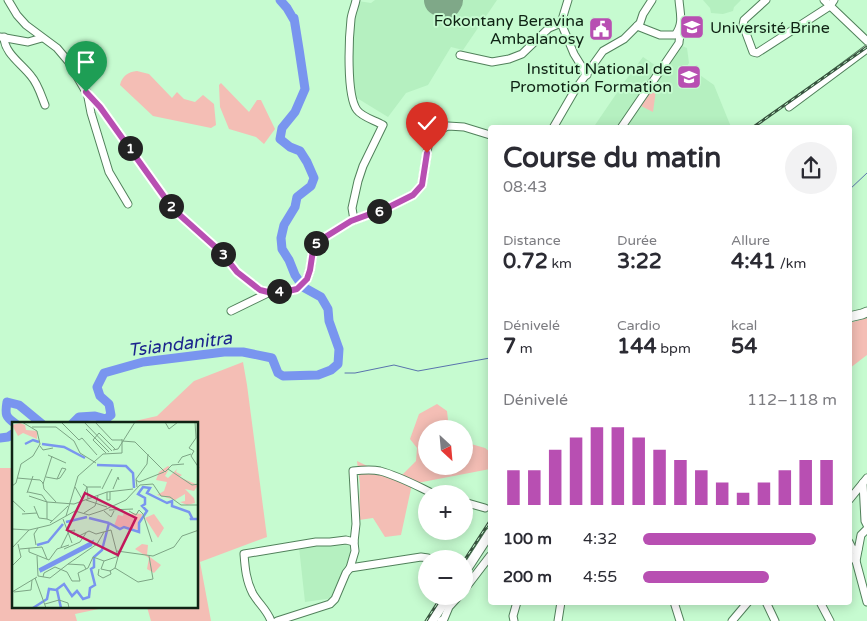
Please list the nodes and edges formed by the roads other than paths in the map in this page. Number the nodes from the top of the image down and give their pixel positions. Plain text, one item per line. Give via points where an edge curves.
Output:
1 (8, 0) edge
2 (356, 0) edge
3 (568, 0) edge
4 (652, 0) edge
5 (679, 0) edge
6 (766, 0) edge
7 (824, 0) edge
8 (832, 3) edge
9 (561, 23) junction
10 (637, 26) junction
11 (680, 29) junction
12 (2, 37) edge
13 (42, 38) junction
14 (867, 41) edge
15 (867, 49) edge
16 (460, 55) dead end
17 (587, 74) junction
18 (86, 92) junction
19 (46, 105) dead end
20 (100, 107) junction
21 (788, 107) dead end
22 (91, 113) junction
23 (555, 125) edge
24 (622, 125) edge
25 (488, 134) edge
26 (128, 204) dead end
27 (354, 220) junction
28 (268, 292) junction
29 (231, 311) dead end
30 (867, 312) edge
31 (852, 316) edge
32 (865, 481) edge
33 (418, 487) edge
34 (852, 496) edge
35 (473, 505) edge
36 (485, 508) dead end
37 (867, 525) edge
38 (867, 529) edge
39 (488, 536) edge
40 (354, 542) junction
41 (852, 548) edge
42 (858, 548) junction
43 (852, 556) edge
44 (418, 557) edge
45 (473, 559) edge
46 (488, 559) edge
47 (856, 561) junction
48 (350, 568) junction
49 (473, 578) edge
50 (867, 602) edge
51 (442, 605) edge
52 (451, 605) edge
53 (516, 605) edge
54 (561, 605) edge
55 (675, 605) edge
56 (745, 605) edge
57 (767, 605) edge
58 (822, 605) edge
59 (271, 621) edge
60 (277, 621) edge
61 (432, 621) edge
62 (441, 621) edge
63 (514, 621) edge
64 (558, 621) edge
65 (680, 621) edge
66 (732, 621) edge
67 (775, 621) edge
68 (830, 621) edge

1 - 13 street via 17,15
2 - 27 street via 351,17 349,52 351,94 355,108 362,116 383,125 358,181 352,208
3 - 9 street
4 - 10 street
5 - 11 street
6 - 8 street via 744,20 743,25 753,52 757,53
7 - 8 street
8 - 14 street
9 - 16 street via 549,28 522,54 510,59 492,62
9 - 17 street
10 - 11 street via 668,36 675,35
10 - 17 street via 624,39 603,51
11 - 24 street via 679,43
12 - 13 street via 28,42
12 - 19 street via 19,64 31,75
13 - 18 street via 68,61
15 - 21 street
17 - 23 street
18 - 20 street
18 - 22 street
20 - 22 street
20 - 28 street via 173,209 222,253 237,272 260,290
22 - 26 street via 109,172
25 - 27 street via 448,126 435,132 429,140 422,185 418,190 389,207
27 - 28 street via 314,244 307,279 297,289
28 - 29 street
30 - 31 main road
32 - 34 street
32 - 37 street
33 - 40 street via 379,470 353,471
35 - 36 street
38 - 42 street via 861,535
39 - 45 main road
40 - 48 street
40 - 59 street via 316,542 244,554 253,594
41 - 42 street via 856,551
42 - 47 street
43 - 47 street
44 - 48 street
46 - 49 street
47 - 50 street
48 - 60 street via 330,604
51 - 61 main road
52 - 62 street
53 - 63 street
54 - 64 street
55 - 65 street
56 - 66 street
57 - 67 street
58 - 68 street

